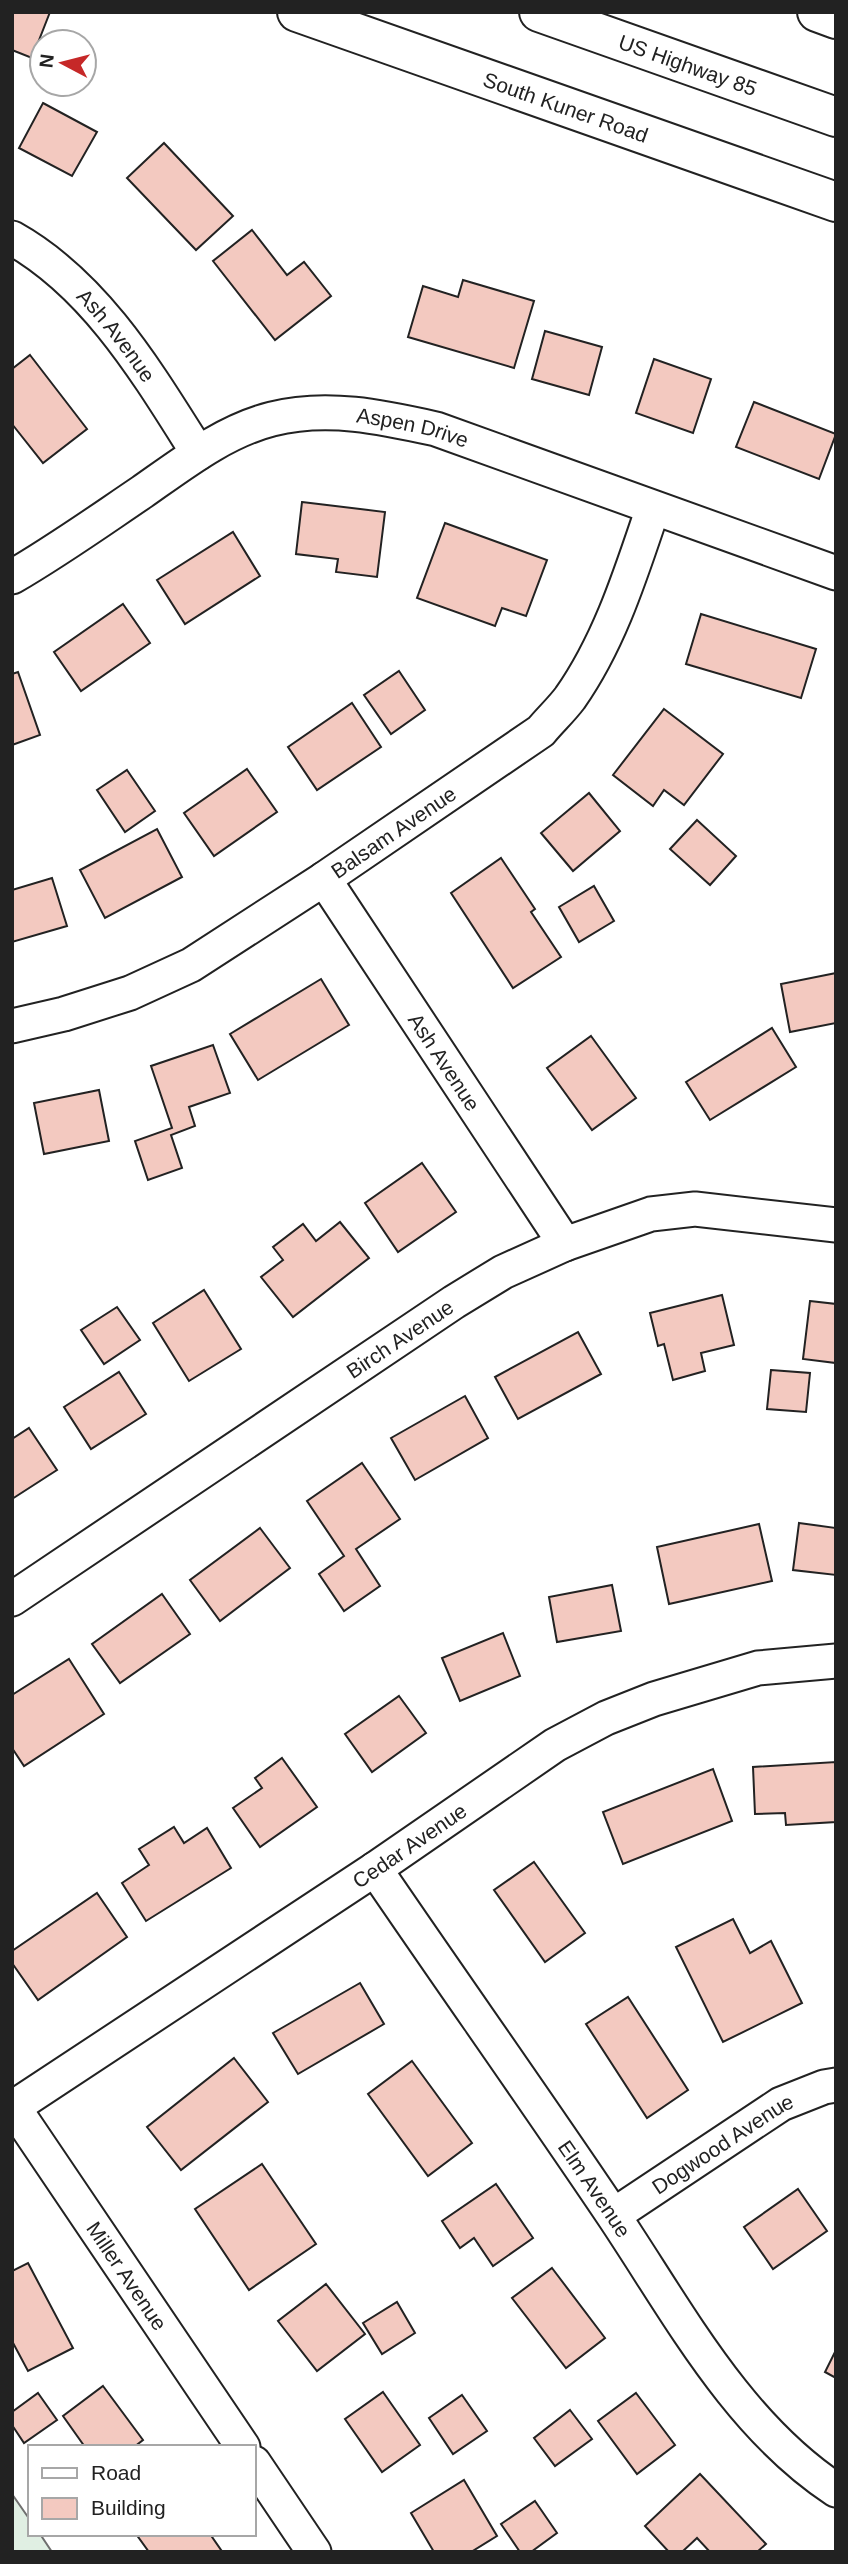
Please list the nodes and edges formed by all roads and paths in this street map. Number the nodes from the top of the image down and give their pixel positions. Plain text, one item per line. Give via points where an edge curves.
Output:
1 (297, 12) edge
2 (539, 12) edge
3 (817, 12) edge
4 (836, 19) edge
5 (836, 117) edge
6 (836, 202) edge
7 (12, 238) edge
8 (198, 453) junction
9 (653, 508) junction
10 (836, 573) edge
11 (12, 577) edge
12 (324, 879) junction
13 (12, 1026) edge
14 (836, 1225) edge
15 (565, 1244) junction
16 (12, 1599) edge
17 (836, 1661) edge
18 (375, 1869) junction
19 (836, 2085) edge
20 (13, 2106) edge
21 (614, 2215) junction
22 (242, 2445) edge
23 (256, 2466) edge
24 (836, 2490) edge
25 (314, 2552) edge

1 - 6 main road, South Kuner Road
2 - 5 main road, US Highway 85
3 - 4 main road
7 - 8 street, Ash Avenue via 40,256 98,311 141,365
8 - 9 street, Aspen Drive via 274,418 327,412 374,416 436,429
8 - 11 street, Aspen Drive
9 - 10 street, Aspen Drive
9 - 12 street, Balsam Avenue via 608,629 587,671 541,731
12 - 13 street, Balsam Avenue via 191,965 117,997
12 - 15 street, Ash Avenue
14 - 15 street, Birch Avenue via 695,1209 651,1214
15 - 16 street, Birch Avenue via 503,1272 454,1302
17 - 18 street, Cedar Avenue via 758,1668 606,1718 555,1745
18 - 20 street, Cedar Avenue
18 - 21 street, Elm Avenue
19 - 21 street, Dogwood Avenue via 781,2104
20 - 22 street, Miller Avenue
21 - 24 street, Elm Avenue via 704,2354 759,2422 798,2462
23 - 25 street

